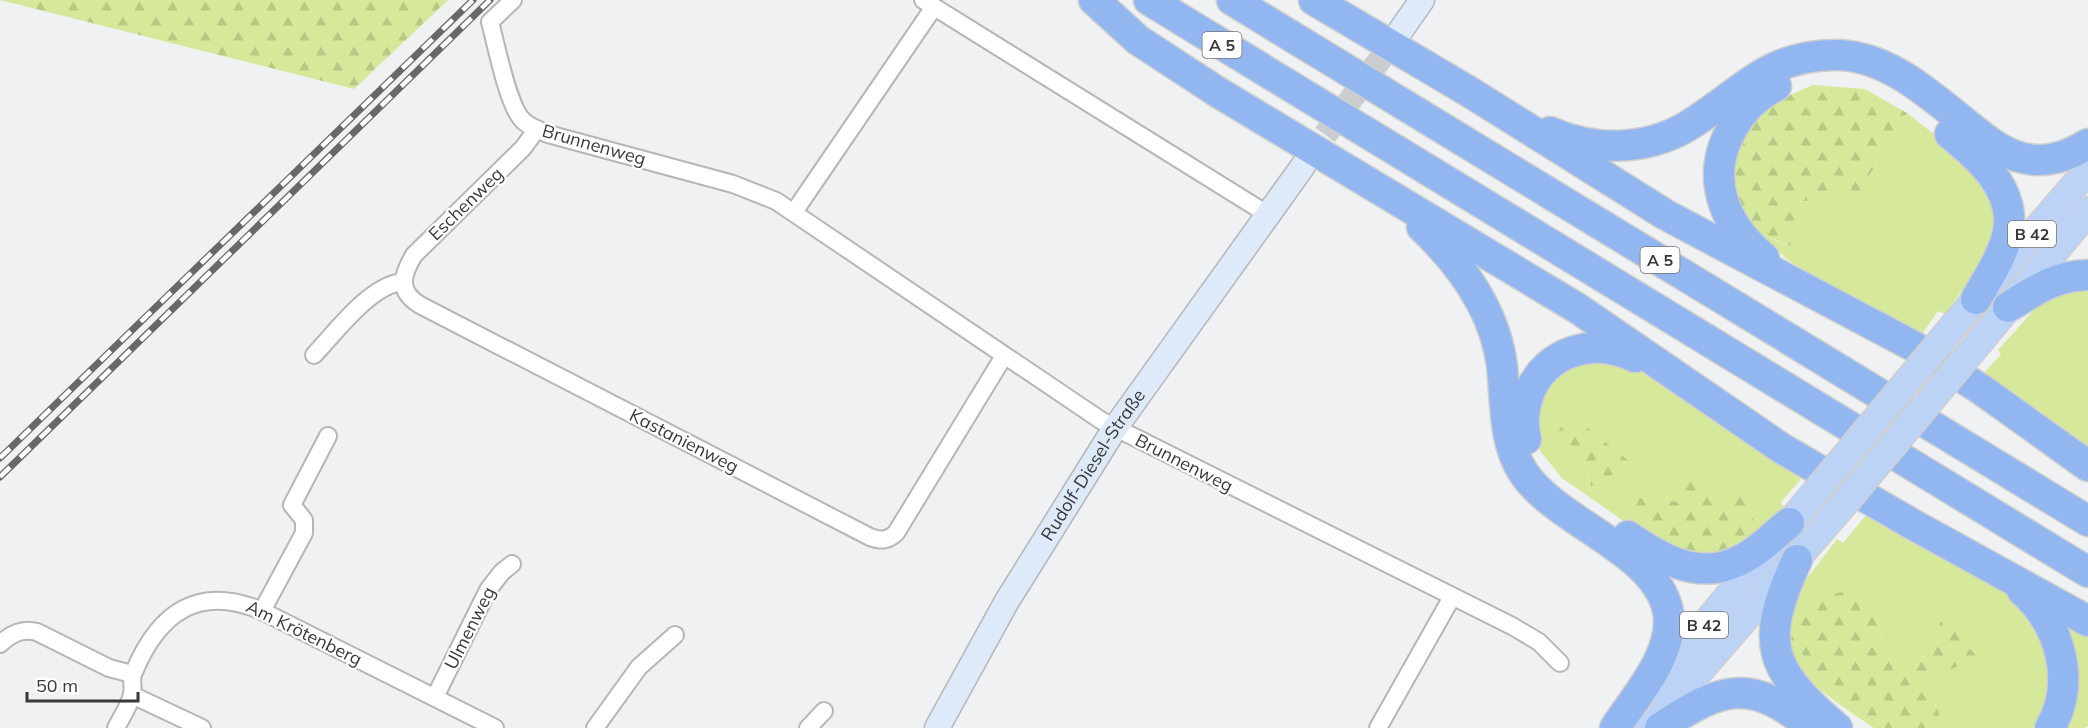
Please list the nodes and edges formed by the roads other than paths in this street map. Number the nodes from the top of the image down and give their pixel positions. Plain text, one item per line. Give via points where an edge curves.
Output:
1 (513, 0) edge
2 (1094, 0) edge
3 (1149, 0) edge
4 (1232, 0) edge
5 (1314, 0) edge
6 (1422, 0) edge
7 (929, 3) edge
8 (1401, 30) tunnel mouth
9 (1468, 92) junction
10 (537, 129) junction
11 (2088, 144) edge
12 (1303, 166) tunnel mouth
13 (2088, 170) edge
14 (1354, 173) junction
15 (2088, 211) edge
16 (794, 212) junction
17 (1267, 214) junction
18 (2088, 274) edge
19 (404, 282) junction
20 (1807, 290) junction
21 (1976, 299) junction
22 (2008, 307) junction
23 (314, 355) dead end
24 (1004, 356) junction
25 (1700, 393) junction
26 (1115, 428) junction
27 (328, 436) dead end
28 (2086, 463) edge
29 (2088, 521) edge
30 (1789, 523) junction
31 (1797, 560) junction
32 (512, 564) dead end
33 (2002, 572) junction
34 (2088, 573) edge
35 (1452, 597) junction
36 (262, 611) junction
37 (2088, 621) edge
38 (675, 635) dead end
39 (0, 644) edge
40 (1560, 663) dead end
41 (132, 674) junction
42 (132, 695) junction
43 (435, 697) junction
44 (824, 711) dead end
45 (116, 728) edge
46 (202, 728) edge
47 (495, 728) edge
48 (595, 728) edge
49 (808, 728) edge
50 (937, 728) edge
51 (1378, 728) edge
52 (1617, 728) edge
53 (1650, 728) edge
54 (1660, 728) edge
55 (1812, 728) edge
56 (1837, 728) edge
57 (2050, 728) edge

1 - 10 street, Brunnenweg via 490,22 512,102 523,121
2 - 14 highway via 1138,39 1216,91
3 - 34 highway, A 5
4 - 29 highway, A 5
5 - 9 highway, A 5
6 - 8 street
7 - 16 street
7 - 17 street
9 - 11 highway, A 5 via 1570,140 1630,145 1679,130 1773,68 1817,56 1842,55 1872,62 1908,80 2010,154 2038,160 2062,157
9 - 20 highway, A 5 via 1666,215
10 - 16 street, Brunnenweg via 740,186
10 - 19 street, Eschenweg via 523,148 414,255
12 - 17 street, Rudolf-Diesel-Straße
13 - 21 main road, B 42
14 - 25 highway via 1577,308
14 - 52 highway via 1437,241 1474,288 1493,328 1501,362 1509,438 1524,473 1552,502 1640,567 1664,598 1669,623 1662,654
15 - 22 main road, B 42
16 - 24 street, Brunnenweg
17 - 26 street, Rudolf-Diesel-Straße
18 - 22 highway via 2064,277
19 - 23 street via 387,286 371,297
19 - 24 street, Kastanienweg via 409,297 420,305 877,540 887,540 900,527
20 - 21 highway via 1739,234 1725,207 1718,167 1725,139 1757,98 1798,77 1831,72 1864,77 1894,90 1969,149 1989,170 2007,208 2008,231 2000,256
20 - 28 highway via 1945,365
21 - 30 main road, B 42, bridge
22 - 31 main road, B 42, bridge
24 - 26 street, Brunnenweg
25 - 30 highway via 1625,352 1600,347 1573,350 1551,362 1532,386 1524,433 1538,465 1553,482 1651,552 1675,563 1702,569 1723,567 1737,562
25 - 33 highway via 1781,448
26 - 35 street, Brunnenweg
26 - 50 street, Rudolf-Diesel-Straße via 1007,601
27 - 36 street via 292,505 304,520 304,533
30 - 52 main road, B 42
31 - 53 main road, B 42
31 - 56 highway via 1778,604 1774,640 1778,657 1797,690
32 - 43 street, Ulmenweg via 488,590
33 - 37 highway
33 - 57 highway via 2042,612 2062,656 2063,687
35 - 40 street, Brunnenweg via 1527,634
35 - 51 street
36 - 41 street, Am Krötenberg via 222,600 183,609 166,620
36 - 43 street, Am Krötenberg
38 - 48 street via 639,667
39 - 41 street via 10,635 30,630 109,668
41 - 42 street
42 - 45 street
42 - 46 street
43 - 47 street, Am Krötenberg
44 - 49 street
54 - 55 highway via 1699,703 1736,692 1768,698

